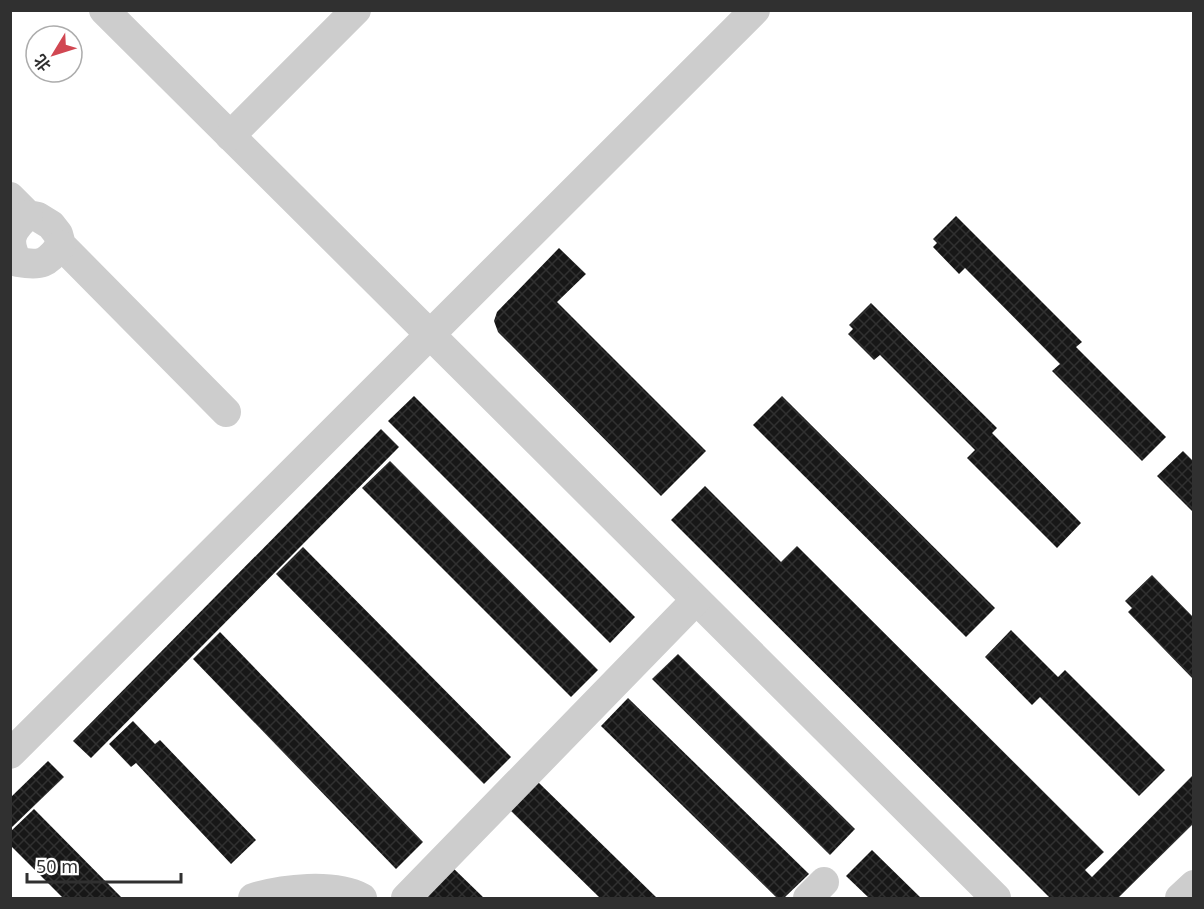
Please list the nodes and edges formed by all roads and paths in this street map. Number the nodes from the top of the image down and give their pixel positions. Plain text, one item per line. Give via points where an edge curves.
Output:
1 (104, 10) edge
2 (356, 10) edge
3 (755, 10) edge
4 (230, 136) junction
5 (19, 206) edge
6 (61, 245) junction
7 (14, 267) edge
8 (430, 335) junction
9 (226, 412) dead end
10 (696, 600) junction
11 (10, 754) edge
12 (1194, 885) edge
13 (253, 898) edge
14 (362, 898) edge
15 (406, 898) edge
16 (996, 898) edge
17 (1180, 898) edge

1 - 4 street
2 - 4 street
3 - 8 street
4 - 8 street
5 - 6 street via 51,225
5 - 7 street via 11,240
6 - 7 street via 44,262
6 - 9 street
8 - 10 street
8 - 11 street
10 - 15 street
10 - 16 street
12 - 17 street
13 - 14 street via 290,890 352,893

